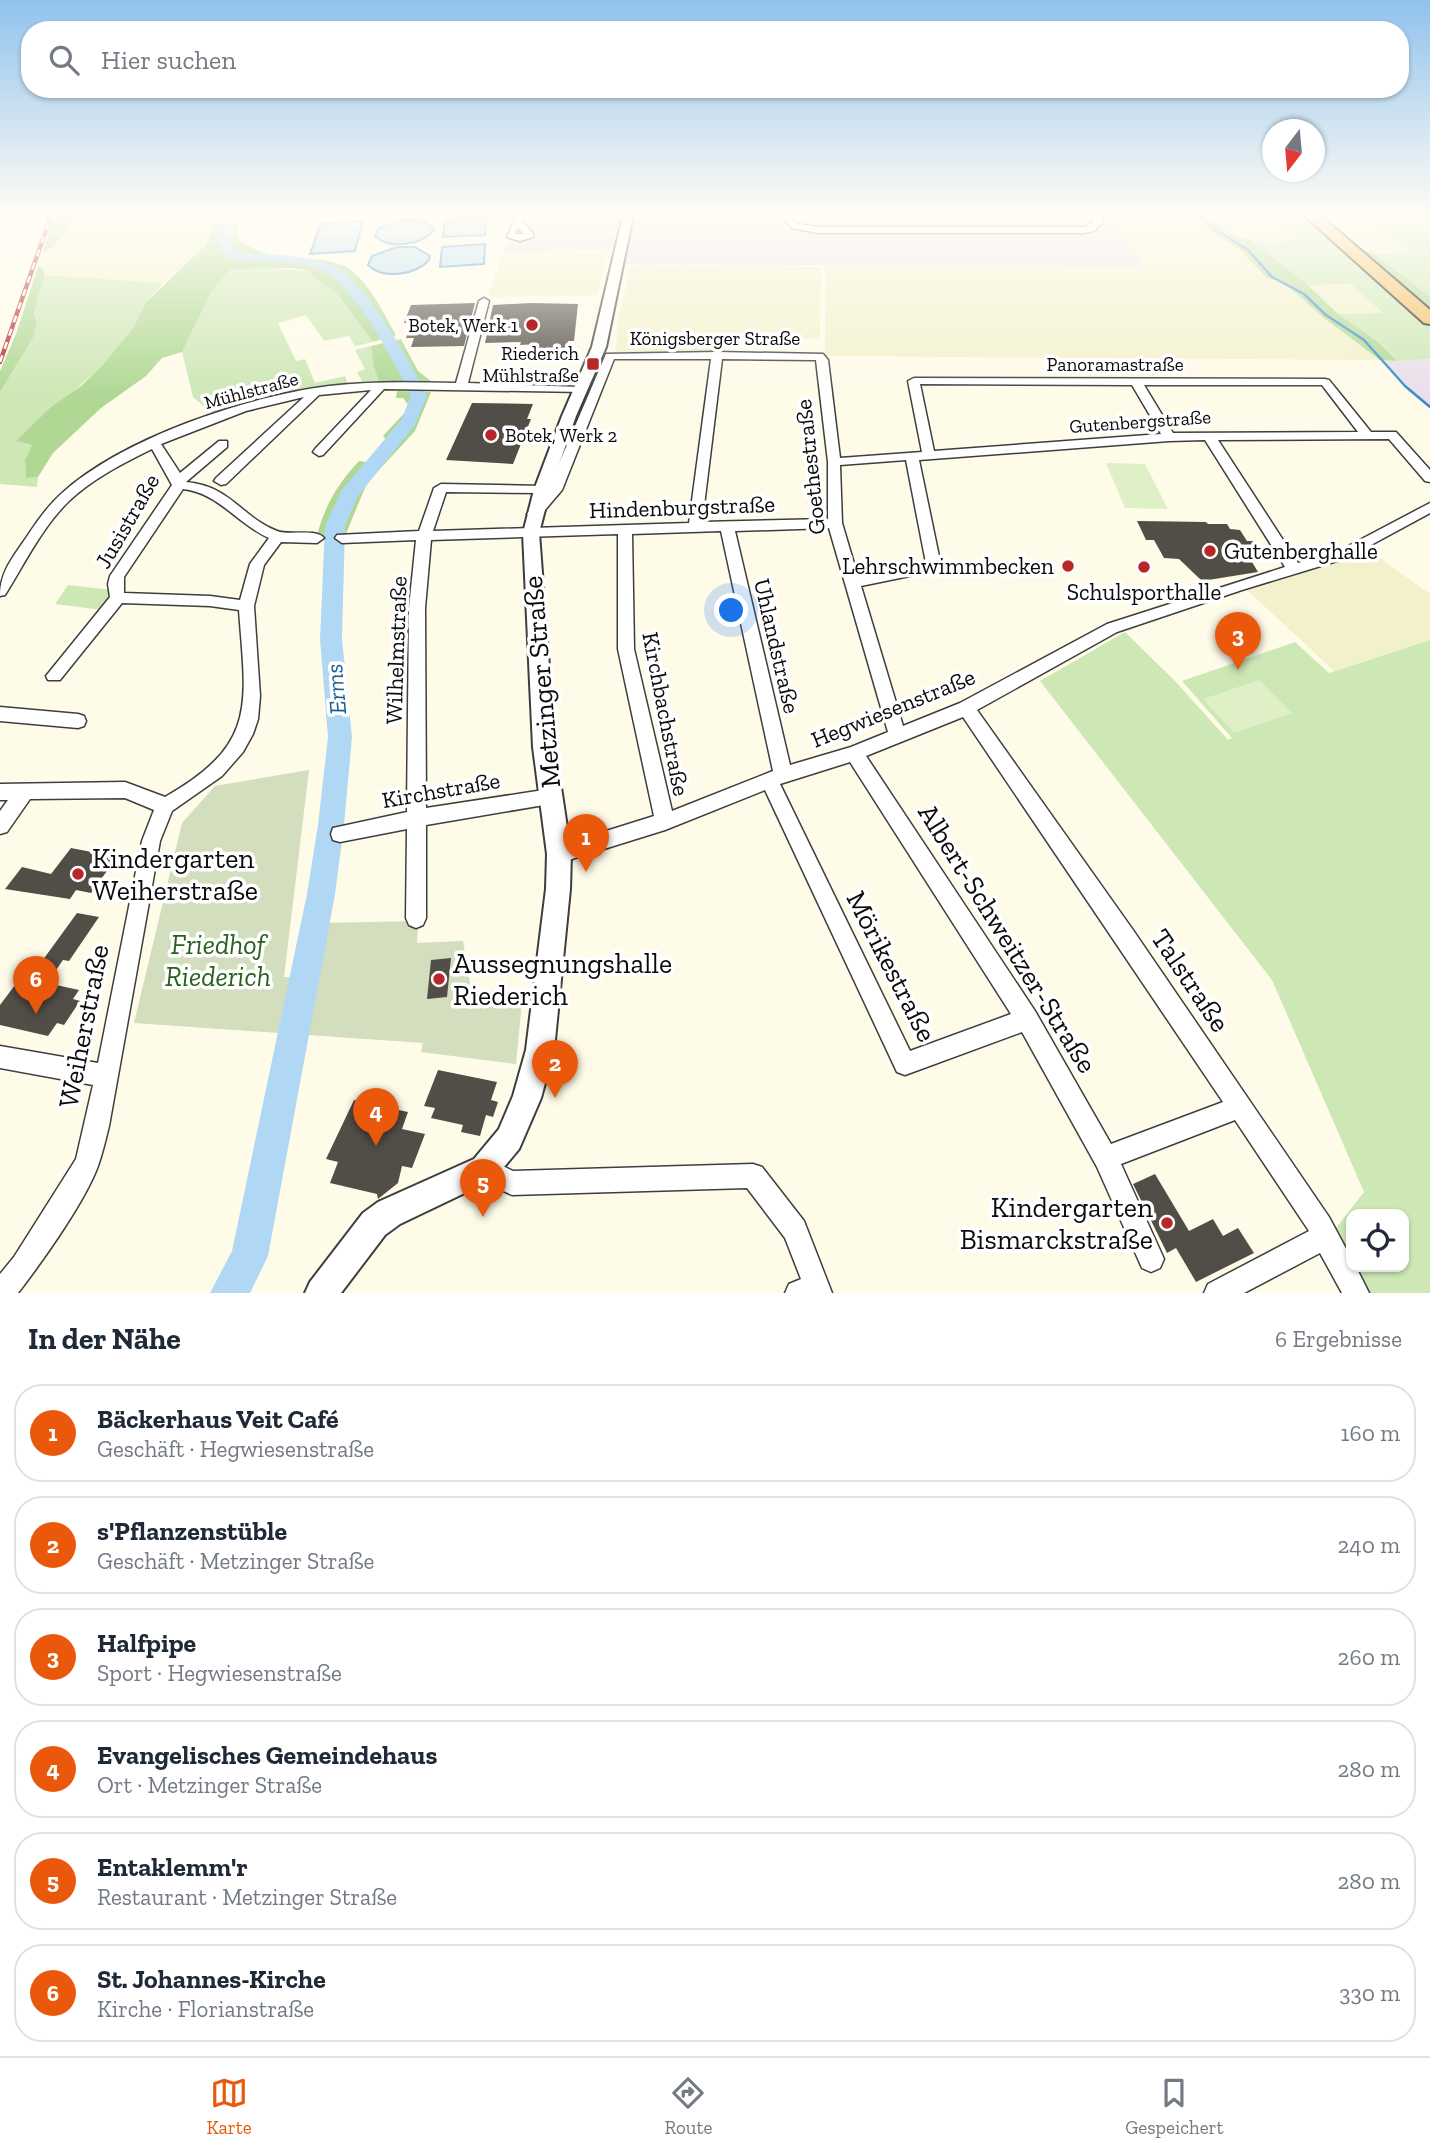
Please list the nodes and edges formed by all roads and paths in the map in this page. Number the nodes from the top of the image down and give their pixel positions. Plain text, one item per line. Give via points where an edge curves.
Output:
1 (614, 276) edge
2 (1381, 276) edge
3 (484, 300) dead end
4 (1430, 319) edge
5 (718, 355) junction
6 (819, 356) joint
7 (1136, 382) junction
8 (381, 386) junction
9 (461, 386) junction
10 (580, 390) junction
11 (315, 393) junction
12 (1208, 435) junction
13 (1367, 435) junction
14 (1169, 437) junction
15 (153, 442) junction
16 (223, 444) dead end
17 (319, 452) dead end
18 (929, 455) junction
19 (912, 457) junction
20 (834, 462) junction
21 (1430, 478) edge
22 (221, 481) dead end
23 (179, 483) junction
24 (542, 490) junction
25 (1430, 507) edge
26 (533, 523) junction
27 (835, 523) junction
28 (727, 526) junction
29 (695, 527) junction
30 (625, 530) junction
31 (424, 535) junction
32 (278, 536) junction
33 (342, 537) dead end
34 (317, 538) dead end
35 (1294, 569) junction
36 (852, 583) junction
37 (0, 591) edge
38 (118, 598) junction
39 (246, 606) junction
40 (54, 676) dead end
41 (966, 708) junction
42 (0, 714) edge
43 (78, 722) dead end
44 (897, 734) junction
45 (854, 752) junction
46 (777, 778) junction
47 (26, 790) junction
48 (0, 792) edge
49 (550, 797) junction
50 (165, 806) junction
51 (415, 817) junction
52 (665, 822) junction
53 (0, 826) edge
54 (340, 834) dead end
55 (559, 855) junction
56 (416, 918) dead end
57 (1027, 1019) junction
58 (0, 1057) edge
59 (105, 1076) junction
60 (1240, 1107) junction
61 (1106, 1158) junction
62 (484, 1169) junction
63 (1326, 1236) junction
64 (1151, 1259) dead end
65 (812, 1291) edge
66 (1, 1293) edge
67 (321, 1293) edge
68 (1217, 1293) edge
69 (1356, 1293) edge

1 - 10 street, Metzinger Straße via 598,348
2 - 4 highway
3 - 9 street
5 - 6 street, Königsberger Straße
5 - 26 street, Königsberger Straße via 610,356 555,490
5 - 29 street
6 - 20 street, Goethestraße
7 - 13 street, Panoramastraße via 1325,382
7 - 14 street
7 - 18 street, Panoramastraße via 914,380
8 - 9 street, Mühlstraße
8 - 11 street, Mühlstraße
8 - 17 street
9 - 10 street, Mühlstraße
10 - 24 street, Metzinger Straße
11 - 15 street, Mühlstraße via 260,405
11 - 22 street
12 - 13 street, Gutenbergstraße
12 - 14 street, Gutenbergstraße
12 - 35 street
13 - 21 street, Gutenbergstraße via 1392,435
14 - 18 street, Gutenbergstraße
15 - 23 street, Jusistraße
15 - 37 street, Mühlstraße via 64,498
16 - 23 street
18 - 19 street, Gutenbergstraße
19 - 20 street, Gutenbergstraße
19 - 36 street via 934,566
20 - 27 street, Goethestraße
23 - 32 street via 211,490
23 - 38 street, Jusistraße via 117,576
24 - 26 street, Metzinger Straße
24 - 31 street, Wilhelmstraße via 441,488
25 - 35 street, Hegwiesenstraße via 1349,552
26 - 30 street, Hindenburgstraße
26 - 31 street, Hindenburgstraße
26 - 49 street, Metzinger Straße via 535,633
27 - 28 street, Hindenburgstraße
27 - 36 street, Goethestraße
28 - 29 street, Hindenburgstraße
28 - 46 street, Uhlandstraße
29 - 30 street, Hindenburgstraße
30 - 52 street, Kirchbachstraße via 626,649
31 - 33 street, Hindenburgstraße
31 - 51 street, Wilhelmstraße via 417,608
32 - 34 street
32 - 39 street via 257,564
35 - 41 street, Hegwiesenstraße via 1112,628
36 - 44 street, Goethestraße
38 - 39 street, Jusistraße
38 - 40 street
39 - 50 street via 251,717 230,756 208,779
41 - 44 street, Hegwiesenstraße
41 - 60 street, Talstraße
42 - 43 street
44 - 45 street, Hegwiesenstraße
45 - 46 street, Hegwiesenstraße
45 - 57 street, Albert-Schweitzer-Straße
46 - 52 street, Hegwiesenstraße
46 - 57 street, Mörikestraße via 905,1064
47 - 48 street
47 - 50 street via 125,790
47 - 53 street
49 - 51 street, Kirchstraße
49 - 55 street, Metzinger Straße
50 - 59 street, Weiherstraße via 151,841
51 - 54 street, Kirchstraße
51 - 56 street, Wilhelmstraße
52 - 55 street, Hegwiesenstraße
55 - 62 street, Metzinger Straße via 540,1050 527,1098 509,1139
57 - 61 street, Albert-Schweitzer-Straße
58 - 59 street
59 - 66 street, Weiherstraße via 86,1163 47,1231
60 - 61 street
60 - 63 street, Talstraße
61 - 64 street, Albert-Schweitzer-Straße
62 - 65 street via 512,1184 753,1176 795,1230
62 - 67 street, Metzinger Straße via 374,1224
63 - 68 street
63 - 69 street, Talstraße

